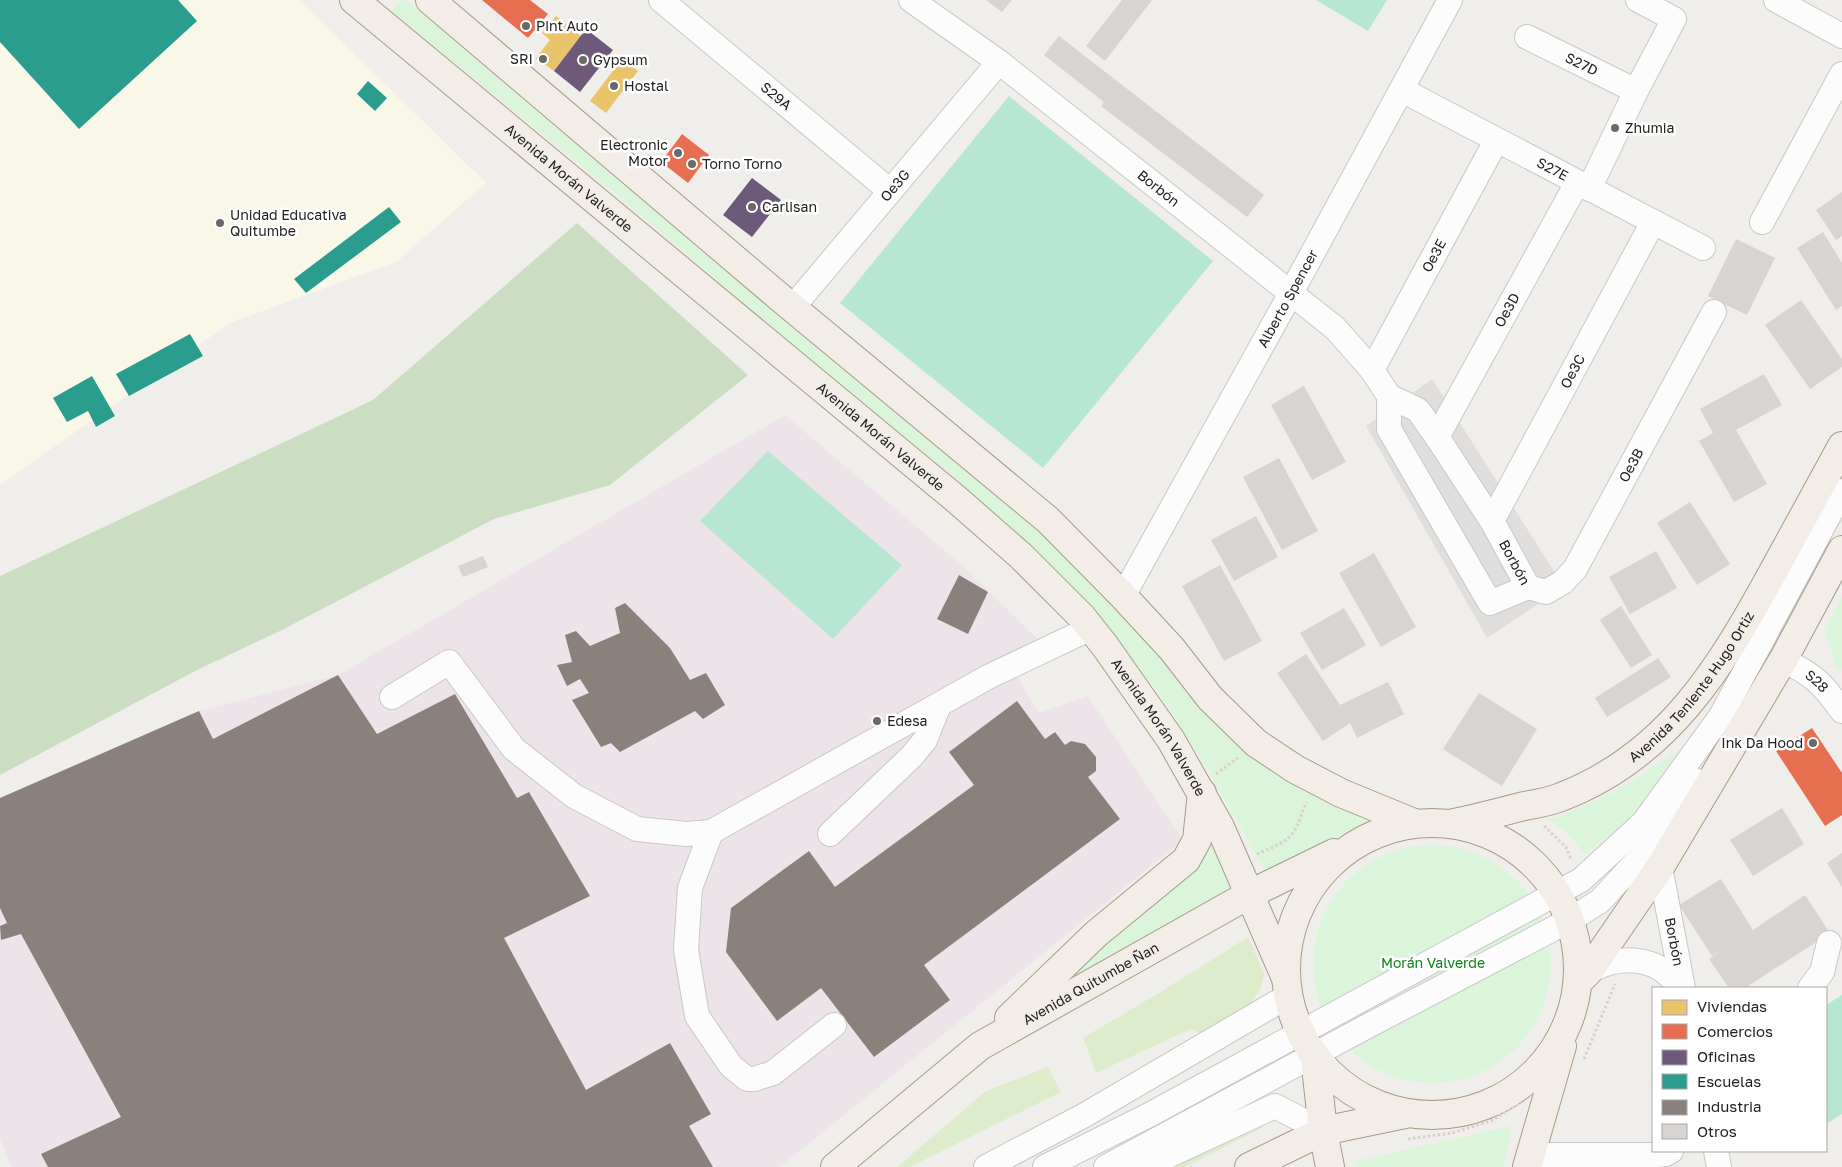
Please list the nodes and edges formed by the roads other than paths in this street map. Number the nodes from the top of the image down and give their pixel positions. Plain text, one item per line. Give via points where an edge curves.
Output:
1 (661, 0) edge
2 (911, 0) edge
3 (1450, 0) edge
4 (1776, 0) edge
5 (435, 1) edge
6 (1645, 2) edge
7 (368, 5) edge
8 (1841, 31) edge
9 (1527, 37) dead end
10 (998, 62) junction
11 (1842, 74) edge
12 (1402, 90) junction
13 (1636, 91) junction
14 (1496, 141) junction
15 (1583, 186) junction
16 (890, 192) junction
17 (1653, 222) junction
18 (1762, 222) dead end
19 (1703, 248) dead end
20 (1291, 293) junction
21 (792, 308) junction
22 (1714, 312) dead end
23 (1372, 370) junction
24 (1389, 396) junction
25 (1437, 437) junction
26 (1842, 446) edge
27 (1842, 491) edge
28 (1492, 521) junction
29 (1842, 524) edge
30 (1842, 550) edge
31 (1528, 587) junction
32 (1123, 596) junction
33 (1091, 628) junction
34 (1783, 660) junction
35 (392, 697) dead end
36 (939, 704) junction
37 (1842, 711) edge
38 (1208, 784) junction
39 (1414, 823) junction
40 (1454, 823) junction
41 (711, 832) junction
42 (830, 834) dead end
43 (1371, 835) junction
44 (1660, 867) junction
45 (1250, 894) junction
46 (1558, 894) junction
47 (1570, 920) junction
48 (1829, 943) dead end
49 (1583, 976) junction
50 (1286, 986) junction
51 (1680, 987) edge
52 (1681, 987) edge
53 (1811, 987) edge
54 (1573, 1011) junction
55 (834, 1025) dead end
56 (980, 1046) junction
57 (1310, 1048) junction
58 (1406, 1126) junction
59 (1322, 1131) junction
60 (1671, 1152) edge
61 (1674, 1152) edge
62 (1716, 1152) edge
63 (1528, 1161) edge
64 (835, 1167) edge
65 (986, 1167) edge
66 (1045, 1167) edge
67 (1106, 1167) edge
68 (1144, 1167) edge
69 (1249, 1167) edge
70 (1330, 1167) edge
71 (1683, 1167) edge
72 (1719, 1167) edge

1 - 16 street, S29A
2 - 10 street, Borbón
3 - 12 street, Alberto Spencer
4 - 8 street
5 - 21 main road
6 - 13 street, Oe3D via 1674,19
7 - 33 main road, Avenida Morán Valverde via 956,499 1021,556
9 - 13 street, S27D
10 - 16 street, Oe3G
10 - 20 street, Borbón
11 - 18 street
12 - 14 street, S27E
12 - 20 street, Alberto Spencer
13 - 15 street, Oe3D
14 - 15 street, S27E
14 - 23 street, Oe3E
15 - 17 street, S27E
15 - 25 street, Oe3D
16 - 21 street, Oe3G
17 - 19 street, S27E
17 - 28 street, Oe3C
20 - 23 street, Borbón via 1335,328
20 - 32 street, Alberto Spencer
21 - 32 main road via 1048,520
22 - 31 street, Oe3B via 1575,569 1563,582 1546,592
23 - 24 street, Borbón
24 - 25 street, Borbón via 1418,410
24 - 31 street, Borbón via 1388,428 1490,603
25 - 28 street, Borbón
26 - 40 main road, Avenida Teniente Hugo Ortiz via 1744,626 1706,684 1666,730 1617,768 1560,798
27 - 46 street via 1722,716 1644,822 1581,880
28 - 31 street, Borbón
29 - 47 street via 1737,723 1666,827 1600,901
30 - 34 main road
32 - 39 main road via 1172,649 1210,698 1256,743 1295,769 1341,793
33 - 36 street
33 - 38 main road, Avenida Morán Valverde via 1170,740
34 - 37 street, S28 via 1806,671 1825,686
34 - 44 main road
35 - 41 street via 449,662 514,749 574,796 637,829 686,834
36 - 41 street
36 - 42 street via 925,740 912,756
38 - 45 main road, Avenida Morán Valverde via 1220,826
38 - 56 main road via 1197,840 1186,860 1096,934
39 - 40 main road
39 - 43 main road
40 - 46 main road via 1498,838 1532,862
41 - 55 street via 690,888 686,950 697,1016 731,1066 748,1079 773,1073
43 - 45 main road, Avenida Quitumbe Ñan
43 - 50 main road via 1334,859 1306,892 1289,932
44 - 49 main road
44 - 52 street, Borbón
45 - 50 main road, Avenida Morán Valverde
45 - 56 main road, Avenida Quitumbe Ñan
46 - 47 main road
46 - 57 street
47 - 49 main road
47 - 57 street
48 - 53 street via 1822,972
49 - 51 street, Borbón via 1599,965 1625,959 1654,965
49 - 54 main road
50 - 57 main road via 1293,1015
50 - 65 street via 1083,1116
54 - 58 main road via 1556,1049 1527,1080 1492,1103
54 - 63 main road
56 - 64 main road, Avenida Quitumbe Ñan
57 - 58 main road via 1341,1083
57 - 59 main road
57 - 66 street via 1152,1114
57 - 67 street
58 - 59 main road
59 - 68 street via 1275,1106
59 - 69 main road
59 - 70 main road
60 - 63 street via 1656,1155 1550,1153
61 - 71 street
62 - 72 street

